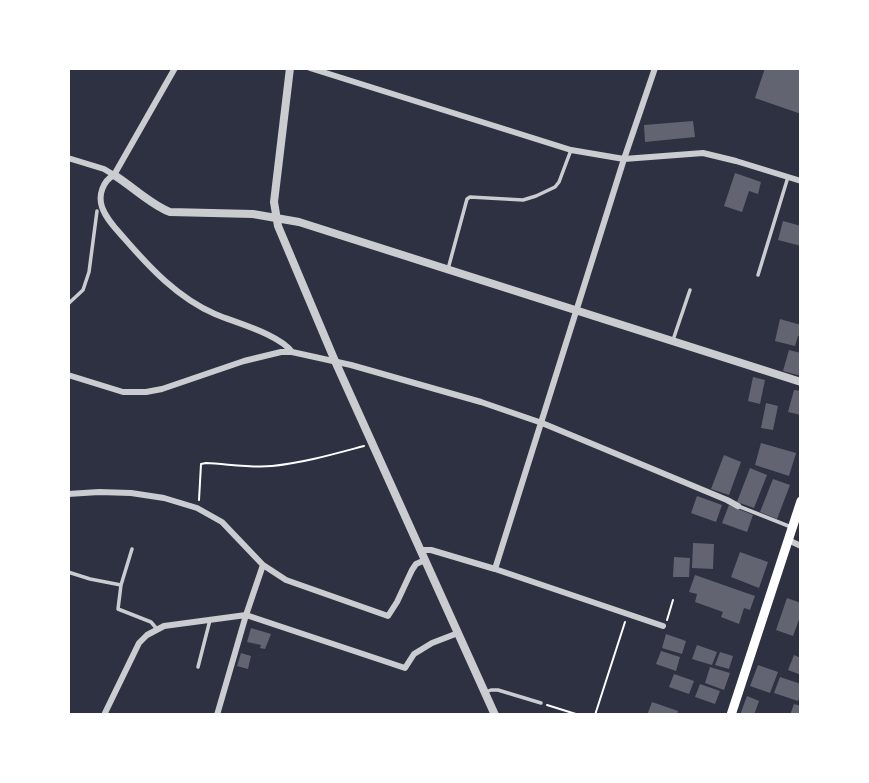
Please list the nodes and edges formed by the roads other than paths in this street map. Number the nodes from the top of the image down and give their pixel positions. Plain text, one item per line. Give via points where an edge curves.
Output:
1 (175, 68) edge
2 (290, 68) edge
3 (310, 68) edge
4 (654, 68) edge
5 (571, 150) junction
6 (68, 158) edge
7 (624, 159) junction
8 (114, 175) junction
9 (788, 177) junction
10 (801, 181) edge
11 (99, 208) junction
12 (276, 217) junction
13 (447, 270) junction
14 (758, 275) dead end
15 (690, 290) dead end
16 (68, 304) edge
17 (576, 310) junction
18 (673, 340) junction
19 (292, 352) junction
20 (335, 361) junction
21 (69, 376) edge
22 (801, 382) edge
23 (542, 423) junction
24 (68, 494) edge
25 (801, 501) edge
26 (738, 506) joint
27 (792, 527) junction
28 (788, 540) junction
29 (801, 546) edge
30 (132, 549) dead end
31 (420, 550) junction
32 (425, 560) junction
33 (263, 565) junction
34 (495, 569) junction
35 (68, 572) edge
36 (121, 585) junction
37 (246, 615) junction
38 (210, 620) junction
39 (663, 626) road end
40 (157, 629) junction
41 (458, 633) junction
42 (198, 667) dead end
43 (485, 692) junction
44 (541, 703) road end
45 (104, 715) edge
46 (217, 715) edge
47 (495, 715) edge
48 (731, 715) edge

1 - 8 street
2 - 12 street
3 - 5 street
4 - 7 street
5 - 7 street
5 - 13 lane via 555,187 523,200 467,199
6 - 8 street
7 - 9 street via 703,153
7 - 17 street
8 - 11 street via 104,184
8 - 12 street via 170,212
9 - 10 street
9 - 14 lane
11 - 16 lane via 89,272 83,290
11 - 19 street via 156,273 189,299 287,344
12 - 13 street
12 - 20 street
13 - 17 street
15 - 18 lane
17 - 18 street
17 - 23 street
18 - 22 street
19 - 20 street
19 - 21 street via 244,361 146,392 123,392
20 - 23 street
20 - 31 street
23 - 26 street
23 - 34 street
24 - 33 street via 131,493 197,508 222,522
25 - 27 main road
26 - 27 lane
27 - 28 main road
28 - 29 street
28 - 48 main road
30 - 36 lane
31 - 32 street
31 - 34 street
32 - 33 street via 412,570 388,616 286,580
32 - 41 street
33 - 37 street
34 - 39 street
35 - 36 lane
36 - 40 lane via 118,609
37 - 38 street
37 - 41 street via 405,668 415,654
37 - 46 street
38 - 40 street
38 - 42 lane
40 - 45 street via 139,643
41 - 43 street
43 - 44 lane via 498,690
43 - 47 street

